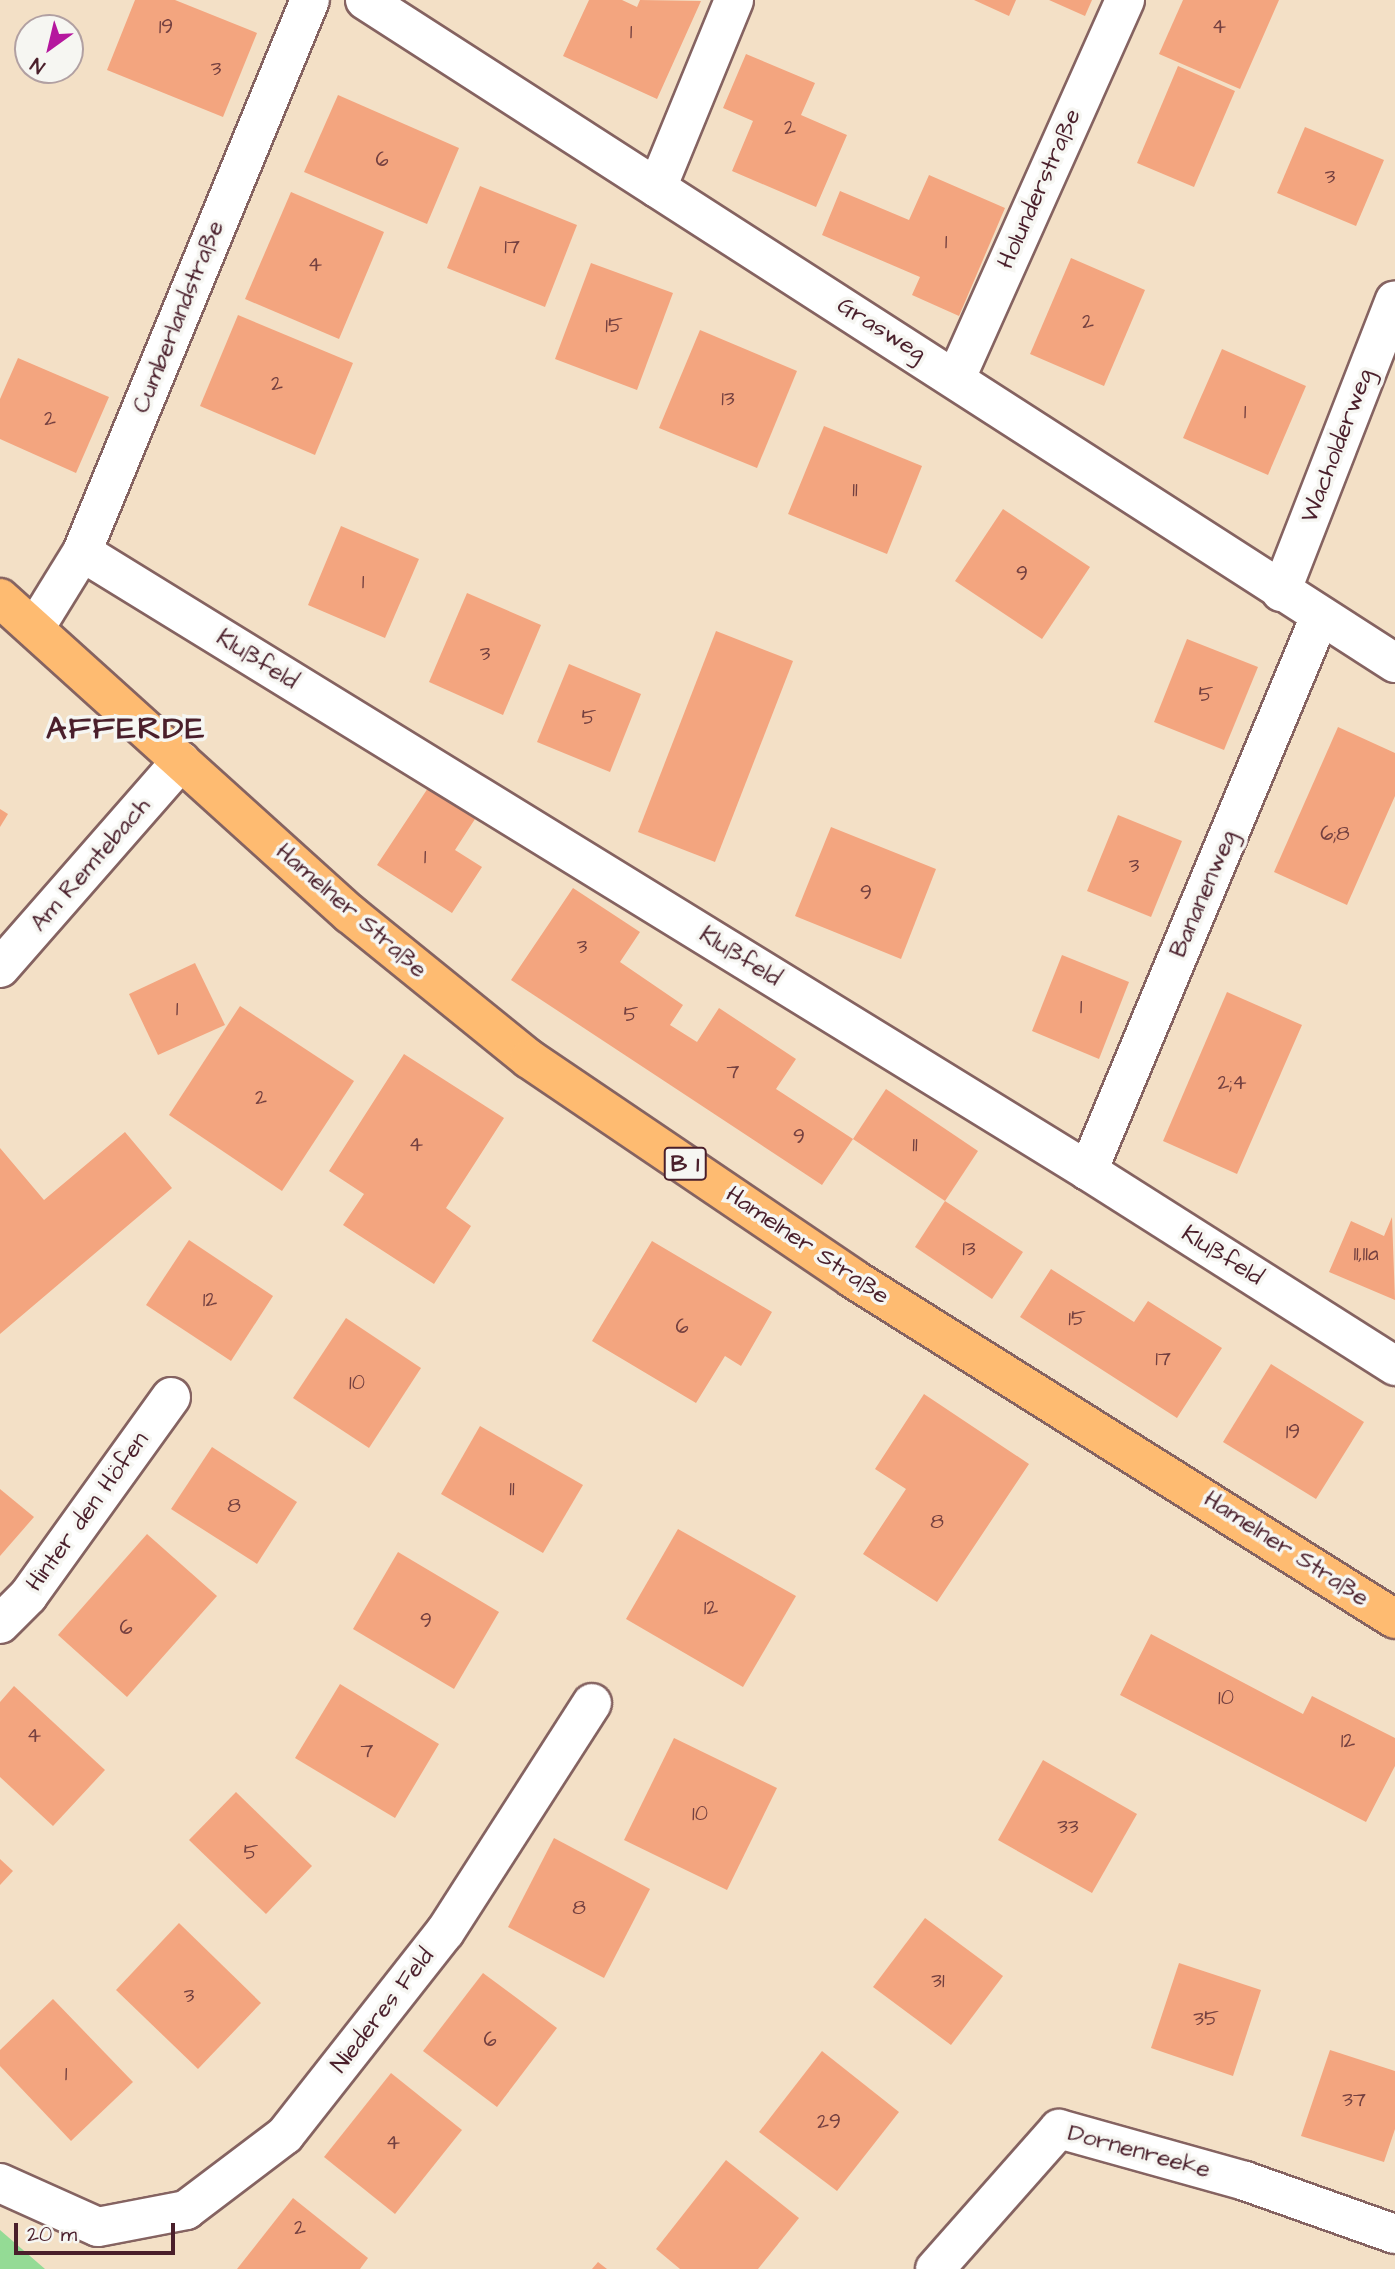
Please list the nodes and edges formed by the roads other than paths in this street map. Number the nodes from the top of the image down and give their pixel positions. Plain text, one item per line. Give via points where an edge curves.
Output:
1 (310, 0) edge
2 (365, 0) edge
3 (734, 0) edge
4 (1125, 0) edge
5 (657, 188) junction
6 (1395, 300) edge
7 (956, 378) junction
8 (82, 552) junction
9 (1281, 592) junction
10 (0, 598) edge
11 (1320, 616) junction
12 (35, 628) junction
13 (1395, 663) edge
14 (181, 761) junction
15 (0, 968) edge
16 (1088, 1171) junction
17 (1395, 1366) edge
18 (171, 1397) dead end
19 (1395, 1619) edge
20 (0, 1624) edge
21 (592, 1703) dead end
22 (0, 2183) edge
23 (1395, 2234) edge
24 (935, 2269) edge

1 - 8 street, Cumberlandstraße
2 - 5 street, Grasweg
3 - 5 street
4 - 7 street, Holunderstraße
5 - 7 street, Grasweg
6 - 9 street, Wacholderweg
7 - 9 street, Grasweg
8 - 12 street, Cumberlandstraße
8 - 16 street, Klußfeld
9 - 11 street, Grasweg
10 - 12 main road, B 1
11 - 13 street, Grasweg
11 - 16 street, Bananenweg
12 - 14 main road, Hamelner Straße / B 1
14 - 15 street, Am Remtebach
14 - 19 main road, Hamelner Straße / B 1 via 350,914 529,1059 852,1278
16 - 17 street, Klußfeld
18 - 20 street, Hinter den Höfen via 27,1596
21 - 22 street, Niederes Feld via 445,1932 285,2135 186,2210 98,2227
23 - 24 street, Dornenreeke via 1245,2180 1059,2129

